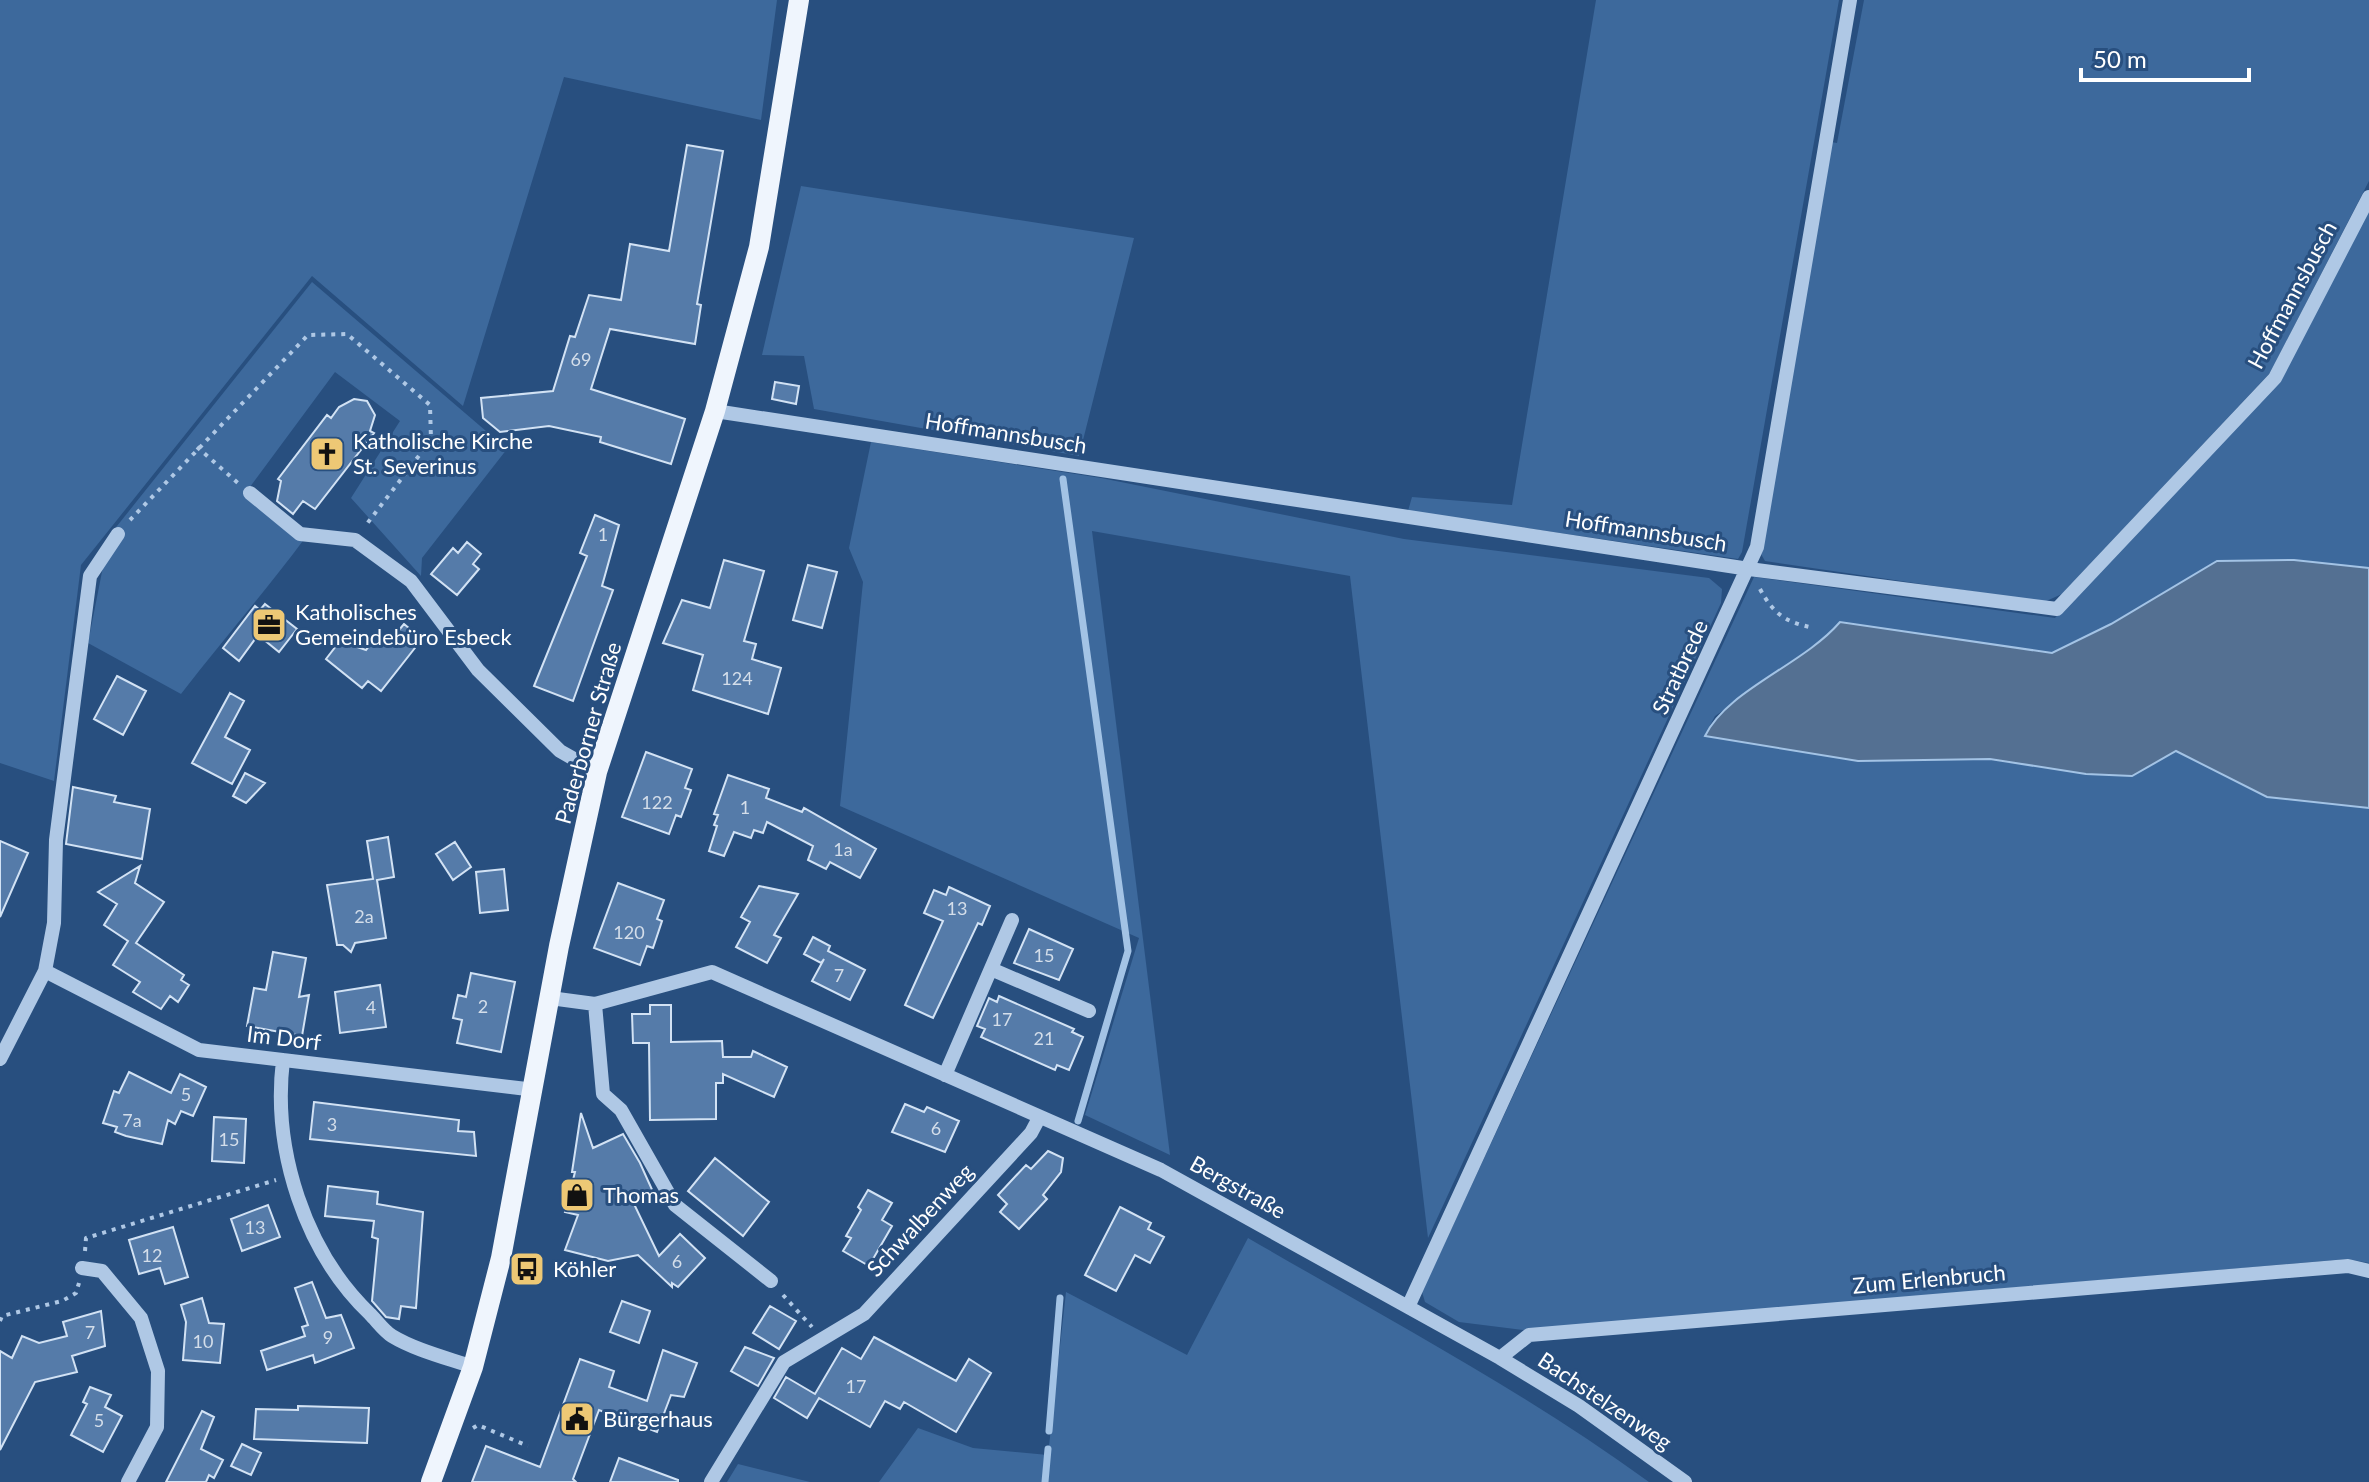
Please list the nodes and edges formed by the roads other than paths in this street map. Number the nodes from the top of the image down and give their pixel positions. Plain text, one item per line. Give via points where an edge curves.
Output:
1 (799, 0) edge
2 (1850, 0) edge
3 (2369, 197) edge
4 (715, 411) junction
5 (250, 493) road end
6 (118, 534) road end
7 (1749, 569) junction
8 (597, 772) junction
9 (1012, 920) dead end
10 (991, 969) junction
11 (45, 971) junction
12 (550, 998) junction
13 (595, 1004) junction
14 (1089, 1011) dead end
15 (0, 1059) edge
16 (283, 1060) junction
17 (945, 1075) junction
18 (535, 1090) junction
19 (1039, 1118) junction
20 (82, 1268) road end
21 (2369, 1271) edge
22 (771, 1281) road end
23 (1408, 1307) junction
24 (1500, 1358) junction
25 (473, 1367) junction
26 (128, 1482) edge
27 (431, 1482) edge
28 (711, 1482) edge
29 (1685, 1482) edge

1 - 4 main road, Paderborner Straße via 759,247
2 - 7 street, Stratbrede via 1757,547
3 - 7 street, Hoffmannsbusch via 2275,378 2057,609
4 - 7 street, Hoffmannsbusch
4 - 8 main road, Paderborner Straße
5 - 8 street via 300,534 355,540 411,581 478,670 560,751
6 - 11 street via 90,576
7 - 23 street, Stratbrede
8 - 12 main road, Paderborner Straße
9 - 10 street
10 - 14 street
10 - 17 street
11 - 15 street
11 - 16 street, Im Dorf via 199,1050
12 - 13 street, Bergstraße
12 - 18 main road, Paderborner Straße
13 - 17 street, Bergstraße via 712,972
13 - 22 street via 603,1094 621,1110 675,1205
16 - 18 street, Im Dorf
16 - 25 street via 287,1163 313,1238 342,1288 391,1335
17 - 19 street, Bergstraße
18 - 25 main road, Paderborner Straße
19 - 23 street, Bergstraße via 1161,1170
19 - 28 street, Schwalbenweg via 1031,1133 864,1314 784,1362
20 - 26 street via 102,1271 141,1318 158,1371 157,1427
21 - 24 street, Zum Erlenbruch via 2348,1266 1529,1335
23 - 24 street, Bergstraße
24 - 29 street, Bachstelzenweg via 1579,1406
25 - 27 main road, Paderborner Straße

